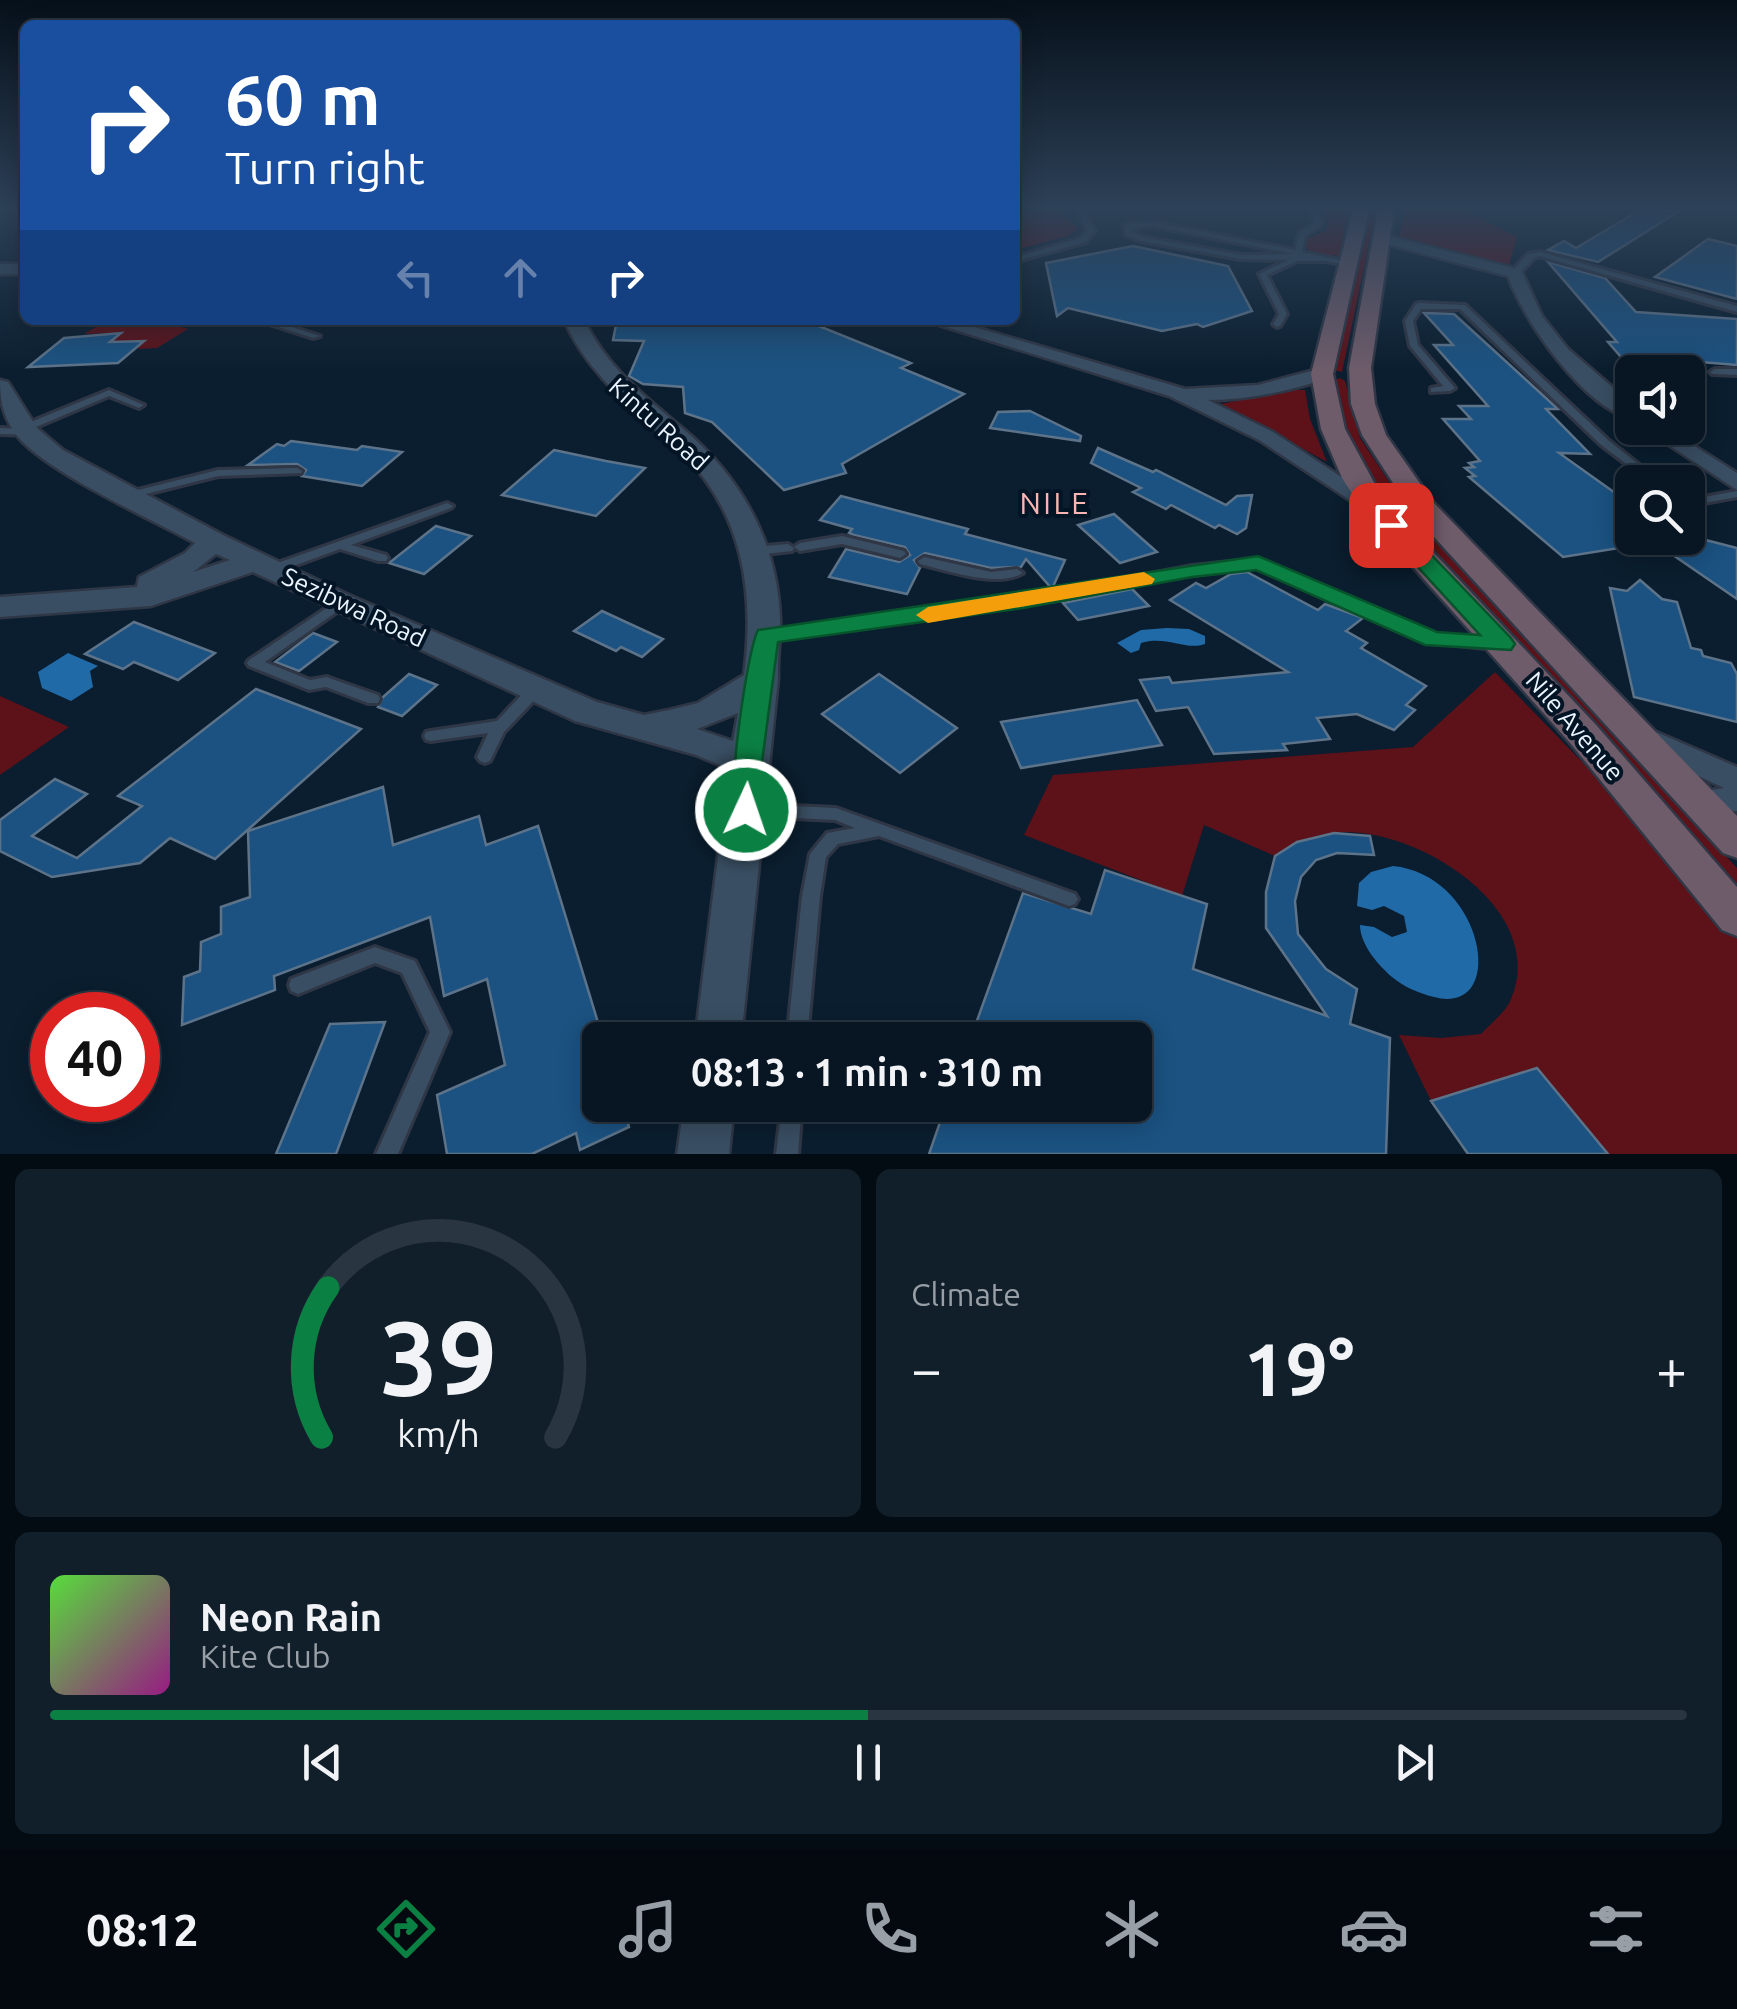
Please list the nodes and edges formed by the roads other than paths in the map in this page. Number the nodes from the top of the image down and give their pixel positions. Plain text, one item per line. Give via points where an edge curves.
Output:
1 (1288, 264) edge
2 (1336, 264) edge
3 (1376, 264) edge
4 (1477, 264) edge
5 (1526, 264) edge
6 (1573, 264) edge
7 (1515, 274) junction
8 (1737, 308) edge
9 (1276, 324) dead end
10 (278, 325) edge
11 (576, 325) edge
12 (949, 325) edge
13 (316, 336) dead end
14 (1715, 372) dead end
15 (1737, 372) edge
16 (1322, 374) junction
17 (1434, 390) dead end
18 (1176, 392) junction
19 (1615, 402) edge
20 (139, 405) dead end
21 (11, 415) edge
22 (1680, 445) edge
23 (1634, 465) edge
24 (298, 472) dead end
25 (1737, 483) edge
26 (130, 494) junction
27 (1737, 494) edge
28 (1705, 501) edge
29 (1372, 504) junction
30 (446, 506) dead end
31 (213, 540) junction
32 (340, 545) junction
33 (755, 552) junction
34 (900, 554) dead end
35 (382, 558) dead end
36 (924, 560) dead end
37 (265, 565) junction
38 (1016, 573) dead end
39 (111, 600) junction
40 (340, 602) junction
41 (0, 606) edge
42 (767, 636) junction
43 (1502, 644) junction
44 (761, 680) junction
45 (536, 689) junction
46 (373, 698) dead end
47 (500, 726) junction
48 (640, 727) junction
49 (431, 736) dead end
50 (1642, 738) junction
51 (484, 757) dead end
52 (748, 762) junction
53 (1737, 780) edge
54 (1719, 800) edge
55 (746, 810) junction
56 (883, 831) junction
57 (1737, 842) edge
58 (1070, 899) dead end
59 (1737, 917) edge
60 (298, 985) dead end
61 (720, 1022) edge
62 (800, 1022) edge
63 (708, 1122) edge
64 (790, 1122) edge
65 (387, 1154) edge
66 (703, 1154) edge
67 (787, 1154) edge

1 - 9 lane via 1262,274 1283,314
2 - 16 main road, Nile Avenue
3 - 50 main road, Nile Avenue via 1360,368 1362,404 1374,435 1423,508
4 - 7 street
5 - 7 lane
6 - 8 lane
7 - 19 street via 1523,298 1570,364
10 - 13 lane
11 - 33 street, Kintu Road via 606,376 702,457 726,489
12 - 18 street
14 - 15 lane
16 - 18 street via 1244,393
16 - 29 main road, Nile Avenue via 1333,429
17 - 23 lane via 1450,388 1414,346 1408,321 1419,306 1462,306
18 - 29 street via 1266,436
20 - 21 lane via 109,393
21 - 26 street, Sezibwa Road via 54,455
22 - 25 street
24 - 26 lane via 218,474
26 - 31 street, Sezibwa Road
27 - 28 lane
29 - 43 main road, Nile Avenue
30 - 32 lane
31 - 37 street, Sezibwa Road
31 - 39 street via 182,568
32 - 35 lane
32 - 37 lane
33 - 34 lane via 842,540
33 - 42 street, Kintu Road
36 - 38 lane via 991,576
37 - 39 street
37 - 40 street, Sezibwa Road
39 - 41 street
40 - 45 street, Sezibwa Road
40 - 46 lane via 254,663 309,686 327,682
42 - 43 lane via 1258,563 1433,640
42 - 44 street, Kintu Road
43 - 59 main road, Nile Avenue
44 - 48 street via 713,714
44 - 52 street, Kintu Road
45 - 47 lane
45 - 48 street, Sezibwa Road
47 - 49 lane
47 - 51 lane
48 - 52 street, Sezibwa Road
50 - 53 street
50 - 54 main road, Nile Avenue
52 - 55 street, Kintu Road
54 - 57 main road, Nile Avenue
55 - 56 lane via 836,814
55 - 61 street, Kintu Road
56 - 58 lane
56 - 62 lane via 832,838 818,854
60 - 65 lane via 375,956 408,967 440,1032
63 - 66 street
64 - 67 lane

